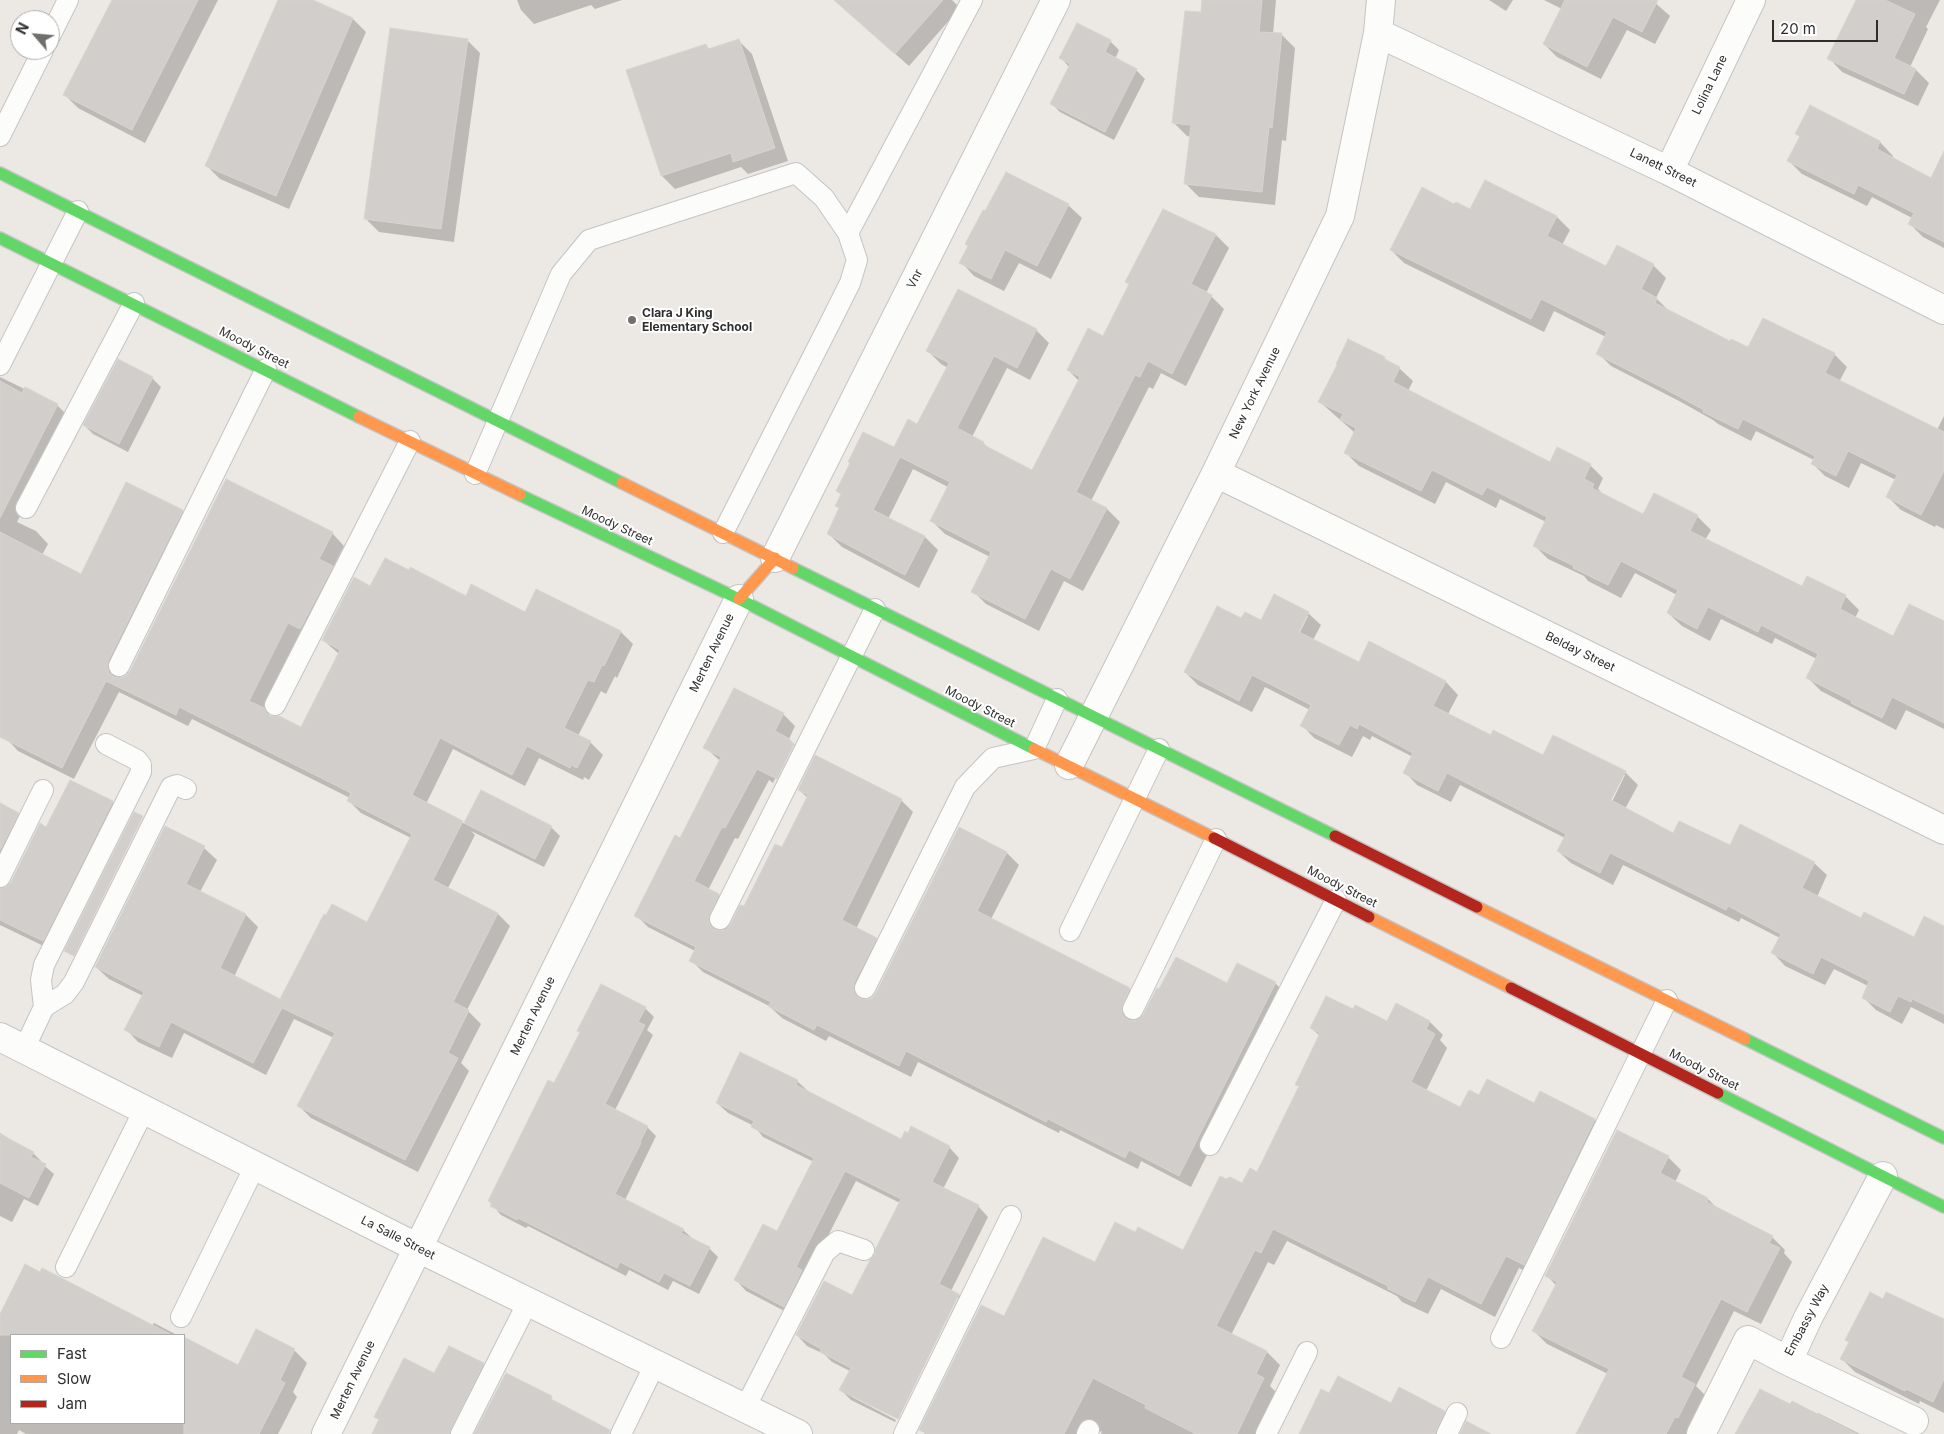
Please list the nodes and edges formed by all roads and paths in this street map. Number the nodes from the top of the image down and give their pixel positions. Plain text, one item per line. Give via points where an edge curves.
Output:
1 (68, 0) edge
2 (972, 0) edge
3 (1056, 0) edge
4 (1381, 0) edge
5 (1752, 0) edge
6 (60, 16) edge
7 (1378, 33) junction
8 (38, 60) edge
9 (0, 136) edge
10 (1669, 170) junction
11 (0, 173) edge
12 (78, 211) junction
13 (848, 234) junction
14 (0, 238) edge
15 (52, 263) junction
16 (134, 303) junction
17 (1944, 310) edge
18 (0, 365) edge
19 (266, 369) junction
20 (498, 421) junction
21 (410, 441) junction
22 (475, 474) junction
23 (1216, 474) junction
24 (26, 508) dead end
25 (723, 533) junction
26 (775, 558) junction
27 (739, 599) junction
28 (875, 609) junction
29 (851, 656) junction
30 (120, 666) dead end
31 (1057, 699) junction
32 (276, 706) dead end
33 (1093, 717) junction
34 (106, 744) dead end
35 (1034, 749) junction
36 (1159, 749) junction
37 (1069, 765) junction
38 (186, 789) dead end
39 (43, 790) dead end
40 (1134, 798) junction
41 (1944, 830) edge
42 (1216, 839) junction
43 (0, 878) edge
44 (1336, 900) junction
45 (720, 919) dead end
46 (1070, 931) dead end
47 (864, 988) dead end
48 (1667, 1000) junction
49 (44, 1007) junction
50 (1133, 1009) dead end
51 (0, 1038) edge
52 (24, 1049) junction
53 (1640, 1054) junction
54 (144, 1110) junction
55 (1944, 1138) edge
56 (1210, 1145) dead end
57 (255, 1166) junction
58 (1883, 1176) junction
59 (1944, 1207) edge
60 (1010, 1216) dead end
61 (418, 1248) junction
62 (864, 1250) dead end
63 (66, 1267) dead end
64 (528, 1302) junction
65 (182, 1317) dead end
66 (1501, 1338) dead end
67 (1307, 1352) dead end
68 (1788, 1361) junction
69 (655, 1364) junction
70 (745, 1408) junction
71 (1457, 1413) dead end
72 (1914, 1421) dead end
73 (326, 1434) edge
74 (461, 1434) edge
75 (621, 1434) edge
76 (798, 1434) edge
77 (904, 1434) edge
78 (1266, 1434) edge
79 (1448, 1434) edge
80 (1701, 1434) edge

1 - 6 lane
2 - 13 lane
3 - 26 street, Vnr
4 - 7 street, New York Avenue
5 - 10 street, Lolina Lane
7 - 10 street, Lanett Street
7 - 23 street, New York Avenue via 1340,216
8 - 9 lane
10 - 17 street, Lanett Street
11 - 12 main road
12 - 15 lane
12 - 20 main road
13 - 20 lane via 824,198 796,173 588,240 561,274
13 - 25 lane via 857,260 850,283
14 - 15 main road, Moody Street
15 - 16 main road, Moody Street
15 - 18 lane
16 - 19 main road, Moody Street
16 - 24 lane
19 - 21 main road, Moody Street
19 - 30 lane
20 - 22 lane
20 - 25 main road
21 - 22 main road, Moody Street
21 - 32 lane
22 - 27 main road, Moody Street
23 - 33 street, New York Avenue
23 - 41 street, Belday Street
25 - 26 main road
26 - 27 main road
26 - 28 main road
27 - 29 main road, Moody Street
27 - 61 street, Merten Avenue
28 - 29 lane
28 - 31 main road
29 - 35 main road, Moody Street
29 - 45 lane
31 - 33 main road
31 - 35 lane
33 - 36 main road
33 - 37 street, New York Avenue
34 - 49 lane via 137,760 141,772 44,965 41,980
35 - 37 main road, Moody Street
35 - 47 lane via 993,758 964,787
36 - 40 lane
36 - 48 main road
37 - 40 main road, Moody Street
38 - 49 lane via 176,785 171,787 74,982 65,994
39 - 43 lane
40 - 42 main road, Moody Street
40 - 46 lane
42 - 44 main road, Moody Street
42 - 50 lane
44 - 53 main road, Moody Street
44 - 56 lane
48 - 53 lane
48 - 55 main road
49 - 52 lane
51 - 52 street, La Salle Street
52 - 54 street, La Salle Street
53 - 58 main road, Moody Street
53 - 66 lane
54 - 57 street, La Salle Street
54 - 63 lane
57 - 61 street, La Salle Street
57 - 65 lane
58 - 59 main road, Moody Street
58 - 68 street, Embassy Way
60 - 77 lane
61 - 64 street, La Salle Street
61 - 73 street, Merten Avenue
62 - 70 lane via 838,1241 825,1252
64 - 69 street, La Salle Street
64 - 74 lane
67 - 78 lane
68 - 72 street
68 - 80 street, Embassy Way via 1748,1340
69 - 70 street, La Salle Street
69 - 75 lane
70 - 76 street, La Salle Street
71 - 79 lane

